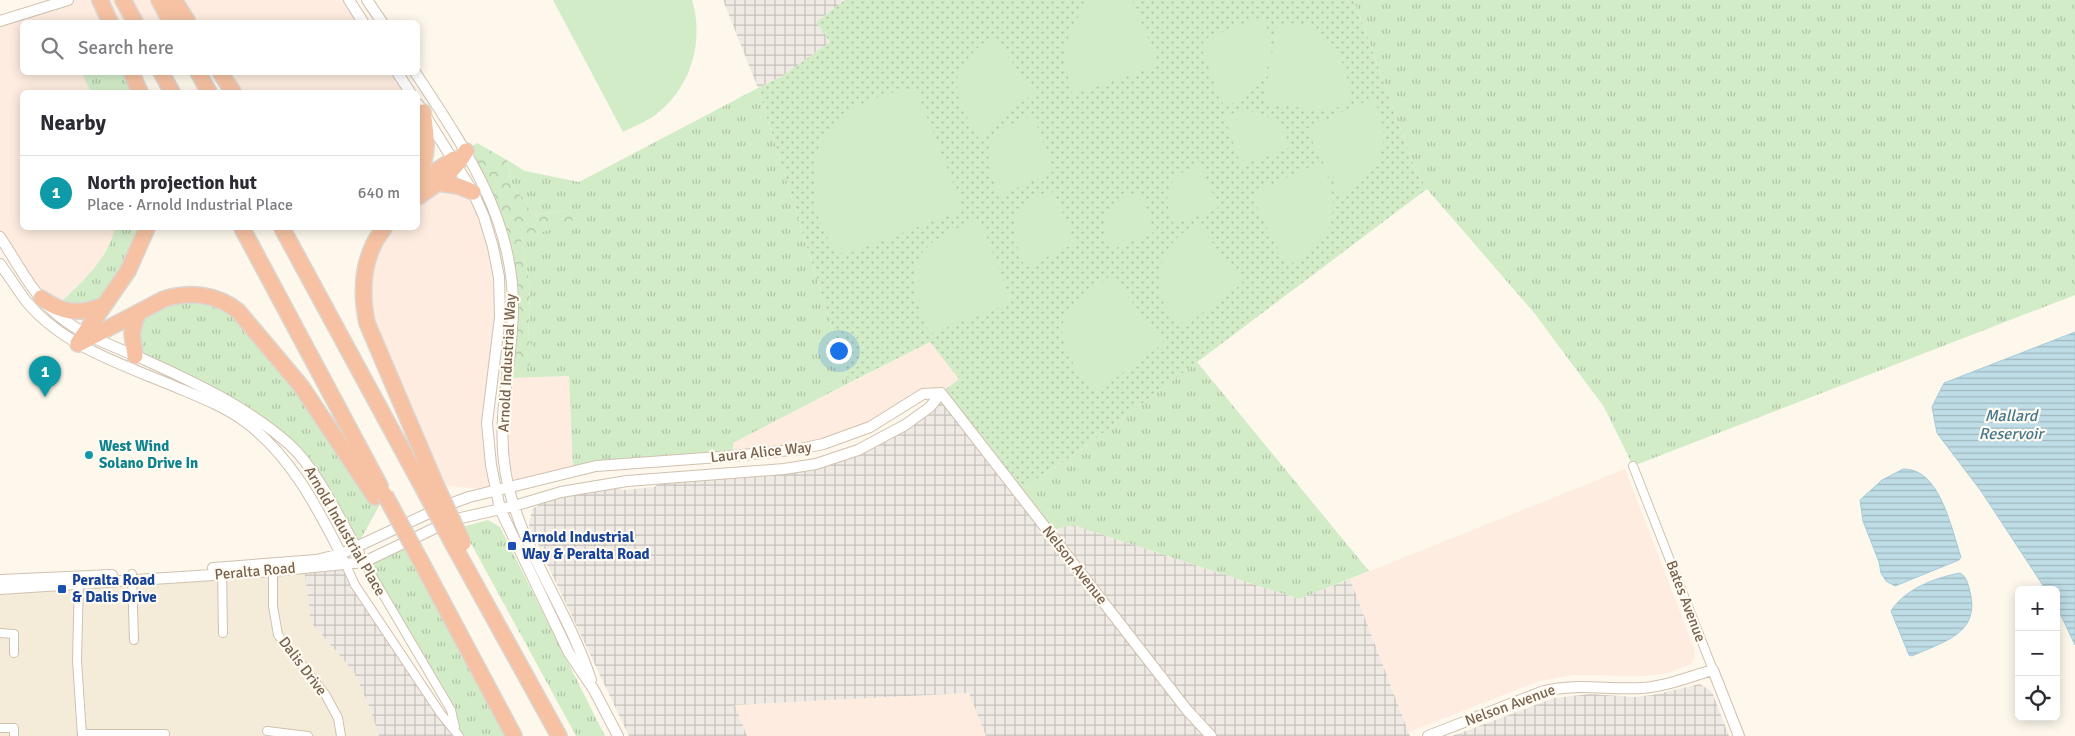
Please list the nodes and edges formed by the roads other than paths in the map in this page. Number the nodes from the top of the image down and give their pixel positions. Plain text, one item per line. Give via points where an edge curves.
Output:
1 (68, 0) edge
2 (100, 0) edge
3 (123, 0) edge
4 (159, 0) edge
5 (174, 0) edge
6 (349, 0) edge
7 (367, 0) edge
8 (109, 20) edge
9 (134, 20) edge
10 (170, 20) edge
11 (186, 20) edge
12 (362, 20) edge
13 (381, 20) edge
14 (0, 21) edge
15 (132, 75) edge
16 (163, 75) edge
17 (200, 75) edge
18 (222, 75) edge
19 (399, 75) edge
20 (417, 75) edge
21 (139, 90) edge
22 (171, 90) edge
23 (208, 90) edge
24 (231, 90) edge
25 (409, 90) edge
26 (420, 108) edge
27 (466, 151) junction
28 (455, 163) junction
29 (420, 172) edge
30 (420, 182) edge
31 (438, 183) junction
32 (473, 192) junction
33 (420, 196) edge
34 (147, 230) edge
35 (243, 230) edge
36 (283, 230) edge
37 (383, 230) edge
38 (0, 237) edge
39 (0, 264) edge
40 (42, 298) junction
41 (102, 306) junction
42 (137, 314) junction
43 (84, 338) junction
44 (135, 356) junction
45 (941, 393) junction
46 (1633, 466) dead end
47 (429, 486) junction
48 (508, 486) junction
49 (495, 490) junction
50 (380, 496) junction
51 (514, 506) junction
52 (500, 509) junction
53 (356, 548) junction
54 (341, 554) junction
55 (364, 562) junction
56 (345, 564) junction
57 (273, 568) junction
58 (222, 571) junction
59 (132, 577) junction
60 (0, 580) edge
61 (79, 580) junction
62 (0, 590) edge
63 (0, 633) edge
64 (223, 633) dead end
65 (134, 640) dead end
66 (14, 653) dead end
67 (1713, 670) junction
68 (594, 690) junction
69 (0, 728) edge
70 (267, 732) dead end
71 (457, 732) edge
72 (164, 734) dead end
73 (82, 735) edge
74 (14, 736) edge
75 (308, 736) edge
76 (341, 736) edge
77 (514, 736) edge
78 (559, 736) edge
79 (618, 736) edge
80 (1211, 736) edge
81 (1428, 736) edge
82 (1739, 736) edge

1 - 14 street
2 - 8 highway
3 - 9 highway
4 - 10 highway
5 - 11 highway
6 - 12 street
7 - 13 street
15 - 21 highway
16 - 22 highway
17 - 23 highway
18 - 24 highway
19 - 25 street
20 - 27 street, Arnold Industrial Way
26 - 28 street, Arnold Industrial Way
26 - 29 highway via 428,137 426,157
27 - 28 highway
27 - 48 street, Arnold Industrial Way via 497,218 510,270 513,306 501,426
28 - 30 highway
28 - 31 highway
28 - 32 street, Arnold Industrial Way
31 - 32 highway
31 - 33 highway
32 - 49 street, Arnold Industrial Way via 484,217 498,277 500,317 487,423
34 - 41 highway via 128,270
35 - 50 highway
36 - 47 highway
37 - 47 highway via 368,254 362,278 364,308
38 - 40 street, Arnold Industrial Place
39 - 43 street, Arnold Industrial Place via 27,302
40 - 41 highway via 55,308 70,312 87,312
40 - 43 street, Arnold Industrial Place
41 - 43 highway
42 - 43 highway
42 - 44 highway via 132,333
42 - 50 highway via 164,299 189,294 217,299 238,310 300,386
43 - 44 street, Arnold Industrial Place
43 - 54 street, Arnold Industrial Place via 101,356 219,405 267,440 302,482
44 - 53 street, Arnold Industrial Place via 235,406 265,424 291,446 310,468
45 - 48 street, Laura Alice Way via 922,394 870,427 845,438 800,449 596,466
45 - 51 street, Laura Alice Way via 930,407 905,424 858,450 816,464 593,485
45 - 80 street, Nelson Avenue via 1187,710
46 - 67 street, Bates Avenue
47 - 78 highway, bridge
48 - 49 street, Laura Alice Way
48 - 51 street, Arnold Industrial Way
49 - 52 street, Arnold Industrial Way
49 - 53 street, Peralta Road via 442,507
50 - 77 highway, bridge via 418,555
51 - 52 street, Laura Alice Way
51 - 68 street, Arnold Industrial Way via 580,648
52 - 55 street, Peralta Road via 452,520
52 - 68 street, Arnold Industrial Way via 568,653
53 - 54 street, Peralta Road
53 - 55 street, Arnold Industrial Place
54 - 56 street, Arnold Industrial Place
54 - 57 street, Peralta Road
55 - 56 street, Peralta Road
55 - 71 street, Arnold Industrial Place via 451,710
56 - 57 street, Peralta Road
56 - 71 street, Arnold Industrial Place via 355,585 435,706
57 - 58 street, Peralta Road
57 - 76 street, Dalis Drive via 273,606 278,635 325,694 338,718
58 - 59 street, Peralta Road
58 - 64 street
59 - 61 street, Peralta Road
59 - 65 street
60 - 61 street, Peralta Road
61 - 62 street, Peralta Road
61 - 73 street via 77,660
63 - 66 street via 14,634
67 - 81 street, Nelson Avenue via 1642,688 1563,686 1544,690
67 - 82 street, Bates Avenue
68 - 79 street, Arnold Industrial Way
69 - 74 street via 14,728
70 - 75 street
72 - 73 street

